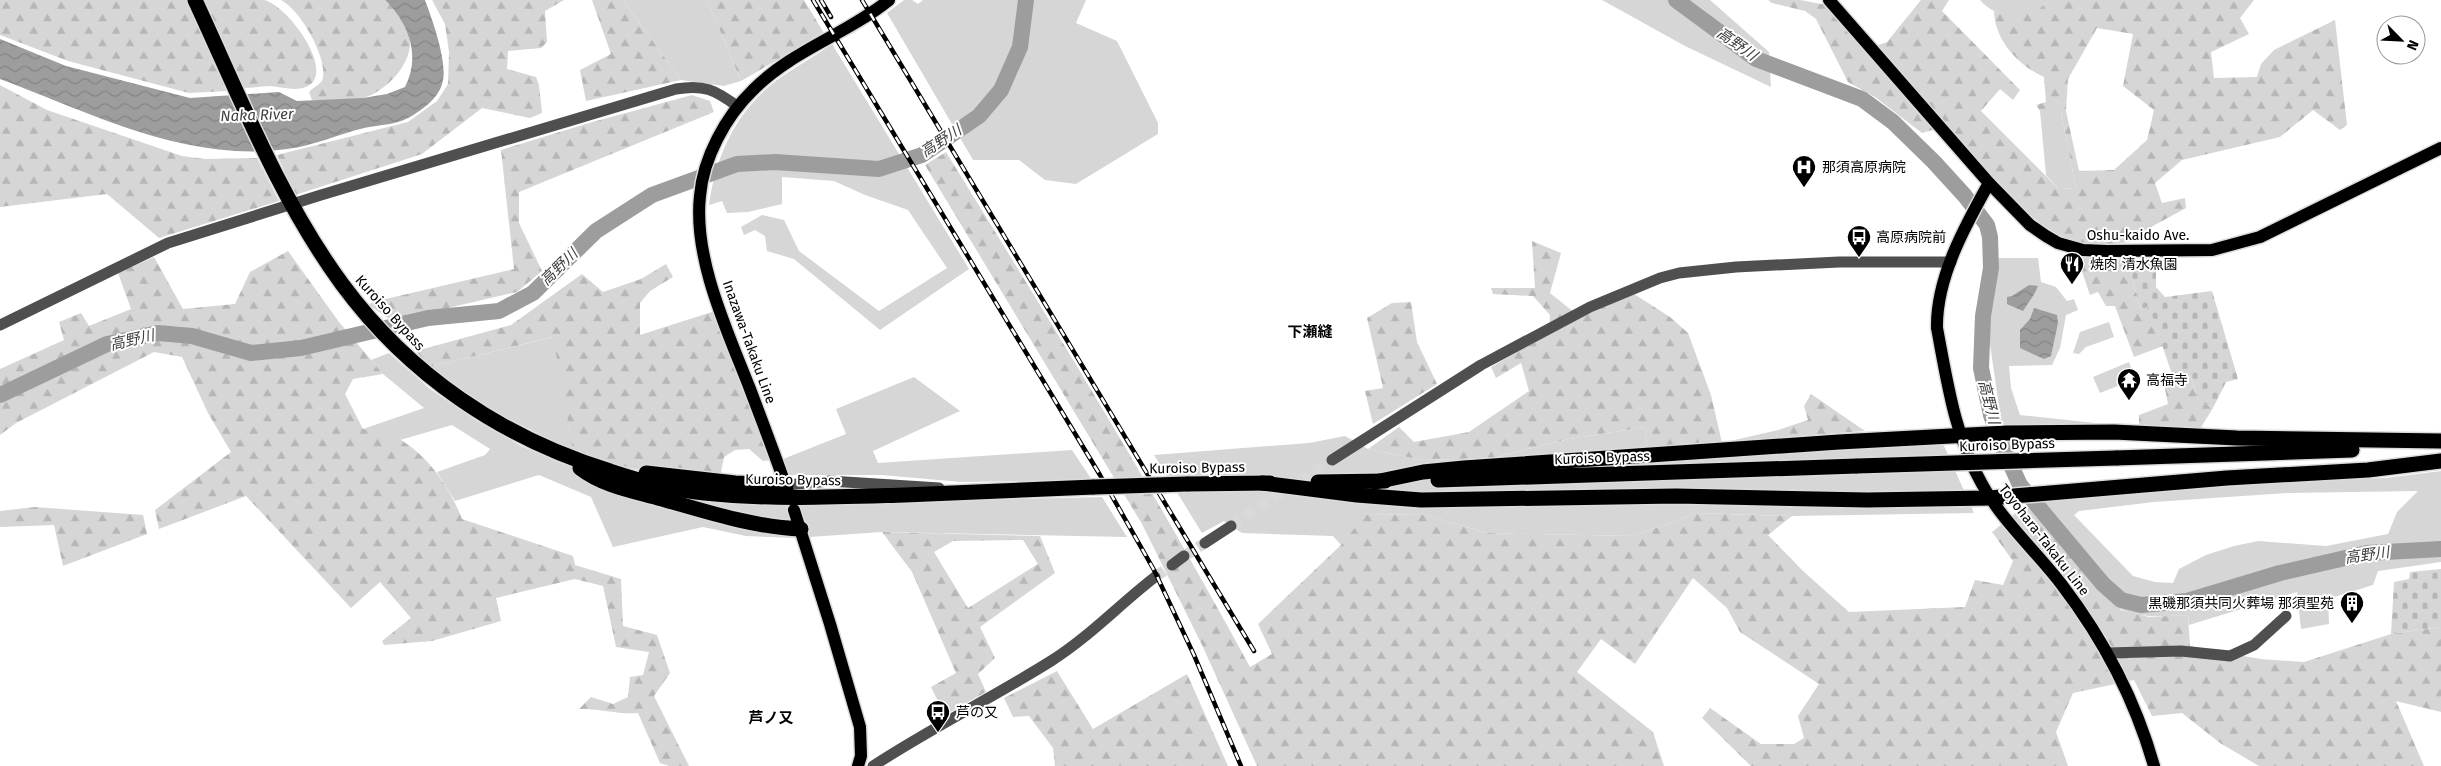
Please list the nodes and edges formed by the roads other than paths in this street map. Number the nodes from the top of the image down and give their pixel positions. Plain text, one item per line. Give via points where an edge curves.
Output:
1 (195, 0) edge
2 (889, 0) edge
3 (1829, 0) edge
4 (737, 106) junction
5 (2441, 148) edge
6 (1989, 183) junction
7 (291, 206) junction
8 (1951, 262) junction
9 (0, 325) edge
10 (1959, 435) junction
11 (2441, 441) edge
12 (2441, 447) edge
13 (566, 457) junction
14 (1332, 460) tunnel mouth
15 (2441, 461) edge
16 (581, 462) junction
17 (1375, 482) junction
18 (1262, 483) junction
19 (787, 489) junction
20 (970, 492) junction
21 (1990, 498) junction
22 (794, 510) dead end
23 (1231, 526) tunnel mouth
24 (801, 528) junction
25 (1205, 543) tunnel mouth
26 (1184, 556) tunnel mouth
27 (1172, 565) tunnel mouth
28 (1155, 577) tunnel mouth
29 (2286, 616) dead end
30 (2108, 653) junction
31 (2152, 765) edge
32 (858, 766) edge
33 (873, 766) edge

1 - 7 highway, Kuroiso Bypass
2 - 4 main road via 778,70
3 - 6 main road, Oshu-kaido Ave.
4 - 7 street via 718,92 702,87 676,89
4 - 19 main road, Inazawa-Takaku Line via 710,158 700,197 700,221 710,281 720,313
5 - 6 main road, Oshu-kaido Ave. via 2260,237 2212,250 2089,251 2071,247 2030,225
6 - 8 main road, Toyohara-Takaku Line
7 - 9 street via 168,243
7 - 13 highway, Kuroiso Bypass via 341,283 396,348 432,380 478,412 523,438
8 - 10 main road, Toyohara-Takaku Line via 1940,299 1937,328
8 - 14 street via 1839,262 1736,267 1660,278 1590,307 1481,365
10 - 11 highway via 2114,432
10 - 17 highway via 1464,468
10 - 21 main road, Toyohara-Takaku Line
12 - 17 highway, Kuroiso Bypass, bridge
13 - 16 highway, Kuroiso Bypass
13 - 24 highway via 597,478 617,486 738,521
15 - 21 highway via 2359,471 2227,478
16 - 19 highway
16 - 20 highway, Kuroiso Bypass via 639,480 710,494 826,498
17 - 18 highway, Kuroiso Bypass
18 - 20 highway, Kuroiso Bypass, bridge
18 - 21 highway via 1421,500 1676,496 1867,500
19 - 20 street via 830,482
21 - 30 main road, Toyohara-Takaku Line via 2062,585
22 - 24 main road
23 - 25 street
24 - 32 main road via 860,726
26 - 27 street
28 - 33 street via 1057,657
29 - 30 street via 2254,645 2230,656 2172,651
30 - 31 main road, Toyohara-Takaku Line via 2139,718

